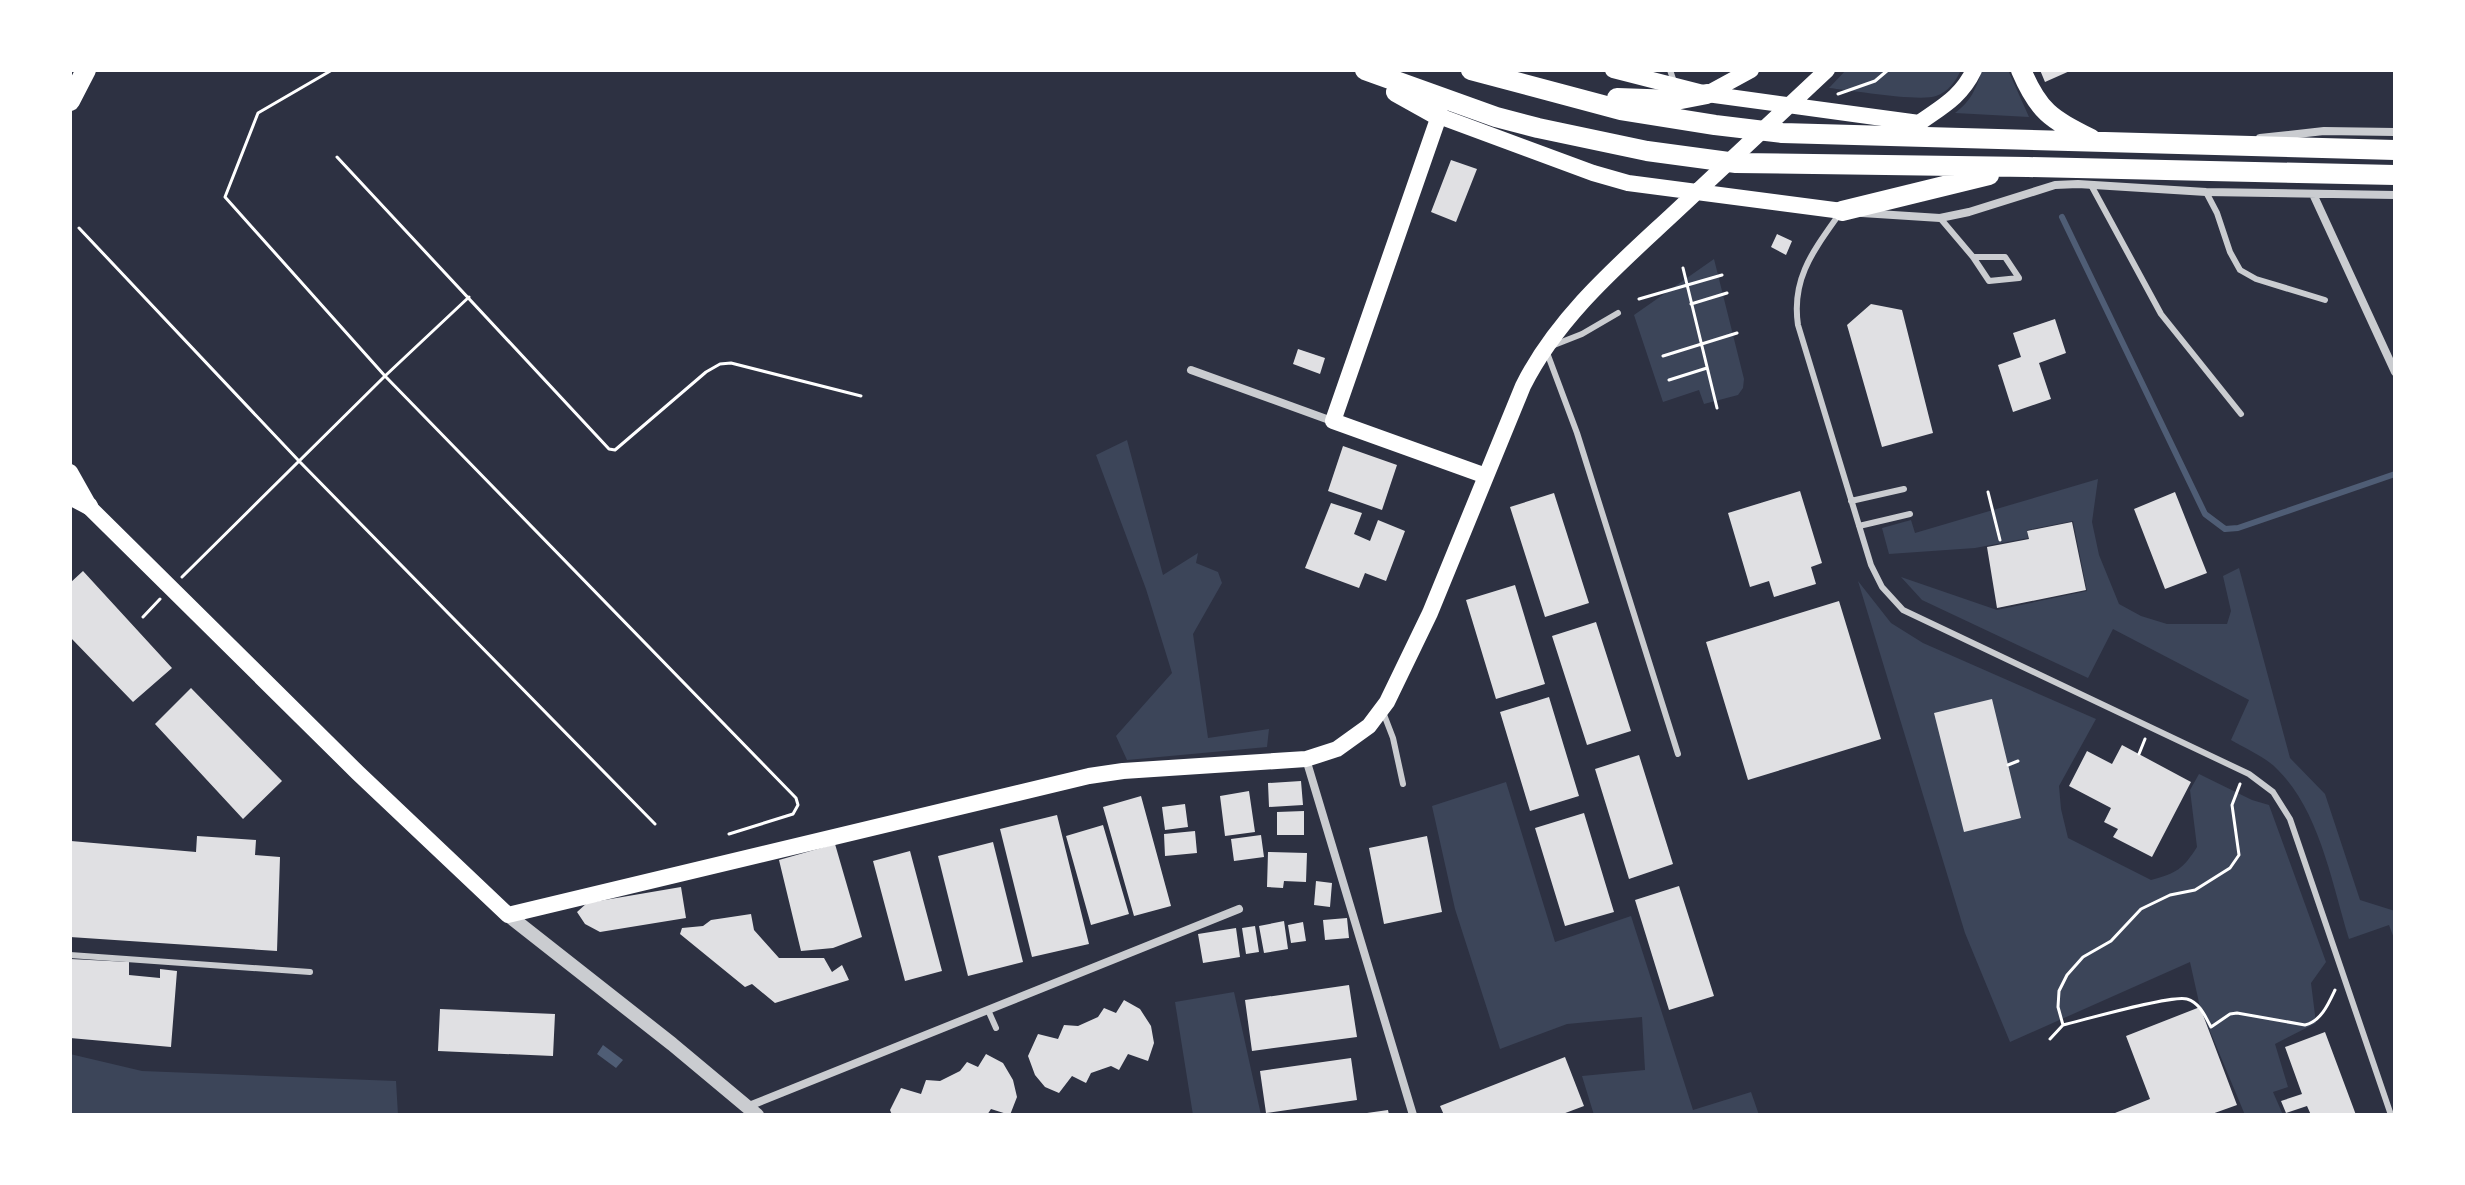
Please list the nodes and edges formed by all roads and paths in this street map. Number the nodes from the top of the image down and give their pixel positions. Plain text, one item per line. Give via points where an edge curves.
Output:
1 (86, 70) edge
2 (332, 70) edge
3 (1358, 70) edge
4 (1365, 70) edge
5 (1471, 70) edge
6 (1613, 70) edge
7 (1751, 70) edge
8 (1827, 70) edge
9 (1888, 70) edge
10 (1974, 70) edge
11 (2021, 70) edge
12 (1673, 78) edge
13 (1557, 93) junction
14 (1707, 94) junction
15 (1836, 94) dead end
16 (70, 101) edge
17 (1439, 116) junction
18 (1919, 123) junction
19 (2395, 132) edge
20 (1961, 138) junction
21 (2098, 143) junction
22 (2226, 144) junction
23 (2395, 150) edge
24 (337, 157) dead end
25 (2028, 167) junction
26 (2395, 175) edge
27 (2091, 185) junction
28 (2206, 192) junction
29 (2313, 194) junction
30 (2395, 195) edge
31 (1842, 211) junction
32 (1940, 218) junction
33 (79, 228) dead end
34 (1973, 257) junction
35 (1683, 268) dead end
36 (1722, 275) dead end
37 (1687, 285) junction
38 (1727, 293) dead end
39 (469, 297) junction
40 (1639, 299) dead end
41 (2325, 300) dead end
42 (1691, 304) junction
43 (1618, 313) dead end
44 (1737, 333) dead end
45 (1701, 344) junction
46 (1545, 349) junction
47 (1663, 356) dead end
48 (1707, 368) junction
49 (1191, 370) dead end
50 (2395, 372) edge
51 (385, 376) junction
52 (1669, 380) dead end
53 (861, 396) dead end
54 (1717, 408) dead end
55 (2241, 414) dead end
56 (1333, 421) junction
57 (299, 461) junction
58 (70, 472) edge
59 (1486, 476) junction
60 (70, 488) edge
61 (1904, 489) dead end
62 (1988, 492) dead end
63 (70, 496) edge
64 (1851, 501) junction
65 (89, 506) junction
66 (1910, 514) dead end
67 (1859, 526) junction
68 (2000, 540) dead end
69 (171, 588) junction
70 (143, 617) dead end
71 (1382, 708) junction
72 (2150, 727) junction
73 (1678, 754) dead end
74 (2139, 754) dead end
75 (1306, 759) junction
76 (2018, 761) dead end
77 (2008, 765) dead end
78 (2249, 774) junction
79 (1403, 784) dead end
80 (655, 824) dead end
81 (729, 834) dead end
82 (1239, 909) dead end
83 (508, 915) junction
84 (70, 955) edge
85 (310, 972) dead end
86 (2342, 974) junction
87 (988, 1010) junction
88 (2063, 1025) junction
89 (996, 1028) dead end
90 (2050, 1039) dead end
91 (753, 1111) edge
92 (1413, 1115) edge
93 (2391, 1115) edge

1 - 16 highway
2 - 51 path via 258,113 225,197
3 - 17 highway
4 - 25 highway via 1510,121 1688,158 1784,166
5 - 13 highway
6 - 12 main road
7 - 14 main road
8 - 46 main road via 1587,297
9 - 15 path via 1875,81
10 - 18 main road via 1956,97
11 - 21 highway via 2040,108
12 - 14 main road
13 - 14 highway via 1676,100
13 - 20 highway via 1621,110 1782,133
14 - 18 main road
17 - 31 main road via 1628,183
17 - 56 main road
18 - 20 highway
19 - 22 street via 2280,134
20 - 21 highway
21 - 22 highway
22 - 23 highway
24 - 39 path
25 - 26 highway
25 - 31 highway
27 - 28 street
27 - 32 street via 2055,185
27 - 55 lane via 2161,314
28 - 29 street
28 - 41 lane via 2240,270
29 - 30 street
29 - 50 street
31 - 32 street
31 - 64 lane via 1798,283 1795,307
32 - 34 lane
33 - 57 path
34 - 34 lane via 2005,257 2019,278 1989,281
35 - 37 path
36 - 37 path
37 - 40 path
37 - 42 path
38 - 42 path
39 - 51 path
39 - 53 path via 609,449 615,450 720,364
42 - 45 path
43 - 46 lane
44 - 45 path
45 - 47 path
45 - 48 path
46 - 59 main road via 1523,386
46 - 73 lane via 1577,433
48 - 52 path
48 - 54 path
49 - 56 street
51 - 57 path
51 - 81 path via 796,798 793,814
56 - 59 main road
57 - 69 path
57 - 80 path
58 - 65 main road
59 - 71 main road via 1430,613
60 - 65 main road
61 - 64 lane
62 - 68 path
63 - 65 main road
64 - 67 lane
65 - 69 main road
66 - 67 lane
67 - 72 lane via 1882,587 1903,610
69 - 70 path
69 - 83 main road
71 - 75 main road via 1369,726 1337,749
71 - 79 lane
72 - 74 path
72 - 78 lane
75 - 83 main road via 1089,776
75 - 92 street
76 - 77 path
78 - 86 lane via 2273,792 2290,819
78 - 88 path via 2232,805 2239,855 2230,868 2195,890 2141,909 2111,941 2083,957 2059,991
82 - 87 street
83 - 91 street
84 - 85 lane
86 - 88 path via 2327,1009 2305,1025 2237,1013 2211,1027 2200,1007 2186,998
86 - 93 lane
87 - 89 lane
87 - 91 street
88 - 90 path

